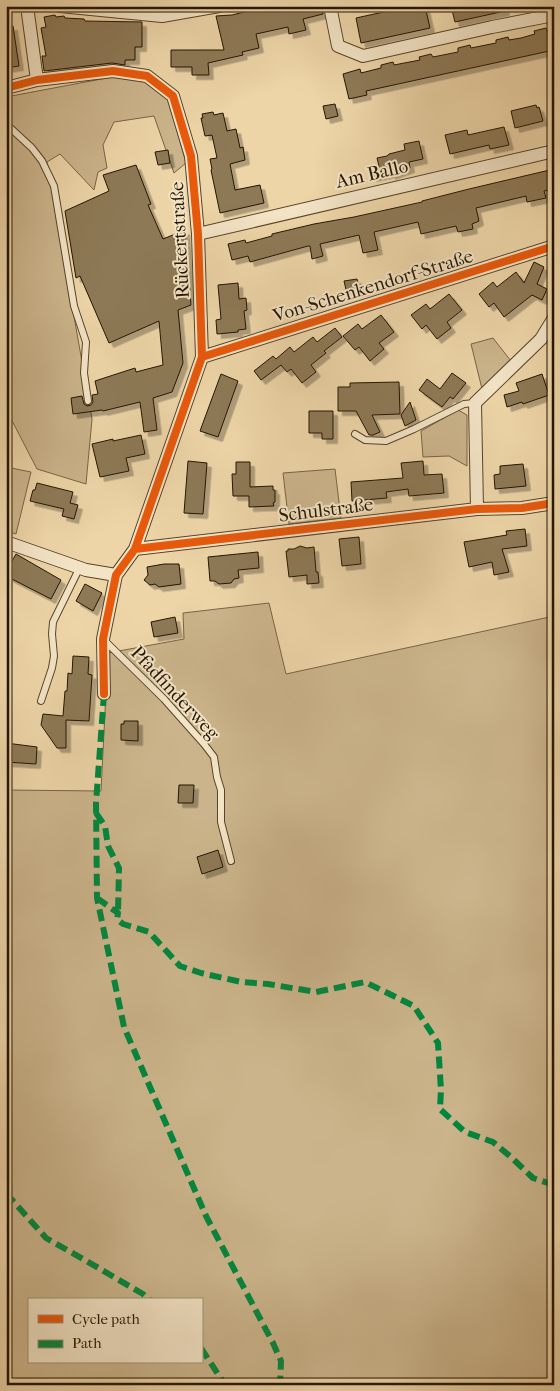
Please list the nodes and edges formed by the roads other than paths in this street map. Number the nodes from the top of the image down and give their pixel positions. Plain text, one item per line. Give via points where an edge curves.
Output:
1 (27, 6) edge
2 (60, 6) edge
3 (219, 6) edge
4 (330, 6) edge
5 (554, 15) edge
6 (37, 80) junction
7 (6, 88) edge
8 (6, 124) edge
9 (554, 151) edge
10 (198, 234) junction
11 (554, 246) edge
12 (554, 318) edge
13 (202, 356) junction
14 (88, 401) dead end
15 (475, 403) junction
16 (355, 434) dead end
17 (554, 503) edge
18 (477, 509) junction
19 (6, 542) edge
20 (135, 549) junction
21 (80, 567) junction
22 (116, 575) junction
23 (103, 639) junction
24 (104, 694) dead end
25 (41, 701) dead end
26 (231, 861) dead end

1 - 6 street
2 - 3 street via 162,16
4 - 5 street via 338,46 363,56
6 - 7 street, Rückertstraße
6 - 10 street, Rückertstraße via 113,71 148,76 173,96 191,156
8 - 14 lane via 32,148 54,186 74,306 86,342 84,373
9 - 10 street, Am Ballo
10 - 13 street, Rückertstraße
11 - 13 street, Von-Schenkendorf-Straße
12 - 15 street via 541,339
13 - 20 street, Rückertstraße
15 - 16 lane via 464,404 386,441 365,440
15 - 18 street
17 - 18 street, Schulstraße
18 - 20 street, Schulstraße
19 - 21 street
20 - 22 street
21 - 22 street
21 - 25 lane via 53,622 54,656
22 - 23 street
23 - 24 street
23 - 26 lane, Pfadfinderweg via 164,698 214,757 221,790 221,822

